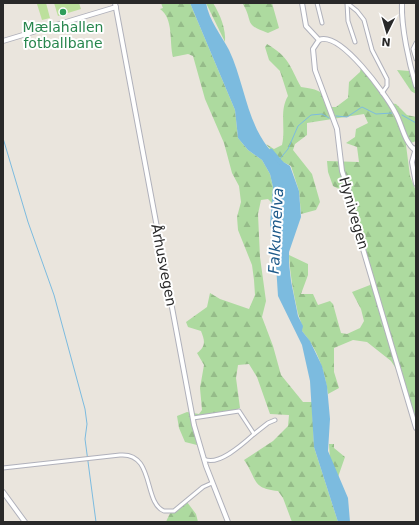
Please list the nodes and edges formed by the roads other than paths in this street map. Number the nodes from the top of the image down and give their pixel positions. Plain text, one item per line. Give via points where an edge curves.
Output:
1 (302, 3) edge
2 (318, 3) edge
3 (347, 3) edge
4 (402, 3) edge
5 (116, 5) edge
6 (322, 23) dead end
7 (319, 40) junction
8 (3, 41) edge
9 (355, 42) dead end
10 (416, 43) edge
11 (416, 59) edge
12 (416, 86) edge
13 (382, 93) junction
14 (415, 149) edge
15 (416, 184) edge
16 (193, 418) junction
17 (275, 420) dead end
18 (416, 428) edge
19 (254, 434) junction
20 (204, 459) junction
21 (209, 461) junction
22 (206, 466) junction
23 (3, 468) edge
24 (212, 483) junction
25 (3, 492) edge
26 (25, 522) edge
27 (228, 522) edge

1 - 7 street via 306,26
2 - 6 street
3 - 9 street via 348,21
3 - 13 street via 360,13 364,20 372,50 387,79 387,86
4 - 12 street via 410,67
5 - 8 street
5 - 16 street, Århusvegen
7 - 13 street via 328,39 338,44 361,66
7 - 18 street, Hynivegen via 313,49 315,70 336,126 342,171 355,222
10 - 11 street via 413,49
13 - 14 street via 395,112 408,143
14 - 15 street via 412,164
16 - 19 street via 238,411
16 - 20 street, Århusvegen
17 - 19 street
19 - 21 street via 228,455
20 - 21 street
20 - 22 street, Århusvegen
21 - 22 street
22 - 24 street, Århusvegen
23 - 24 street via 125,454 134,457 142,468 157,506 164,512 174,511 203,487
24 - 27 street, Århusvegen
25 - 26 street

